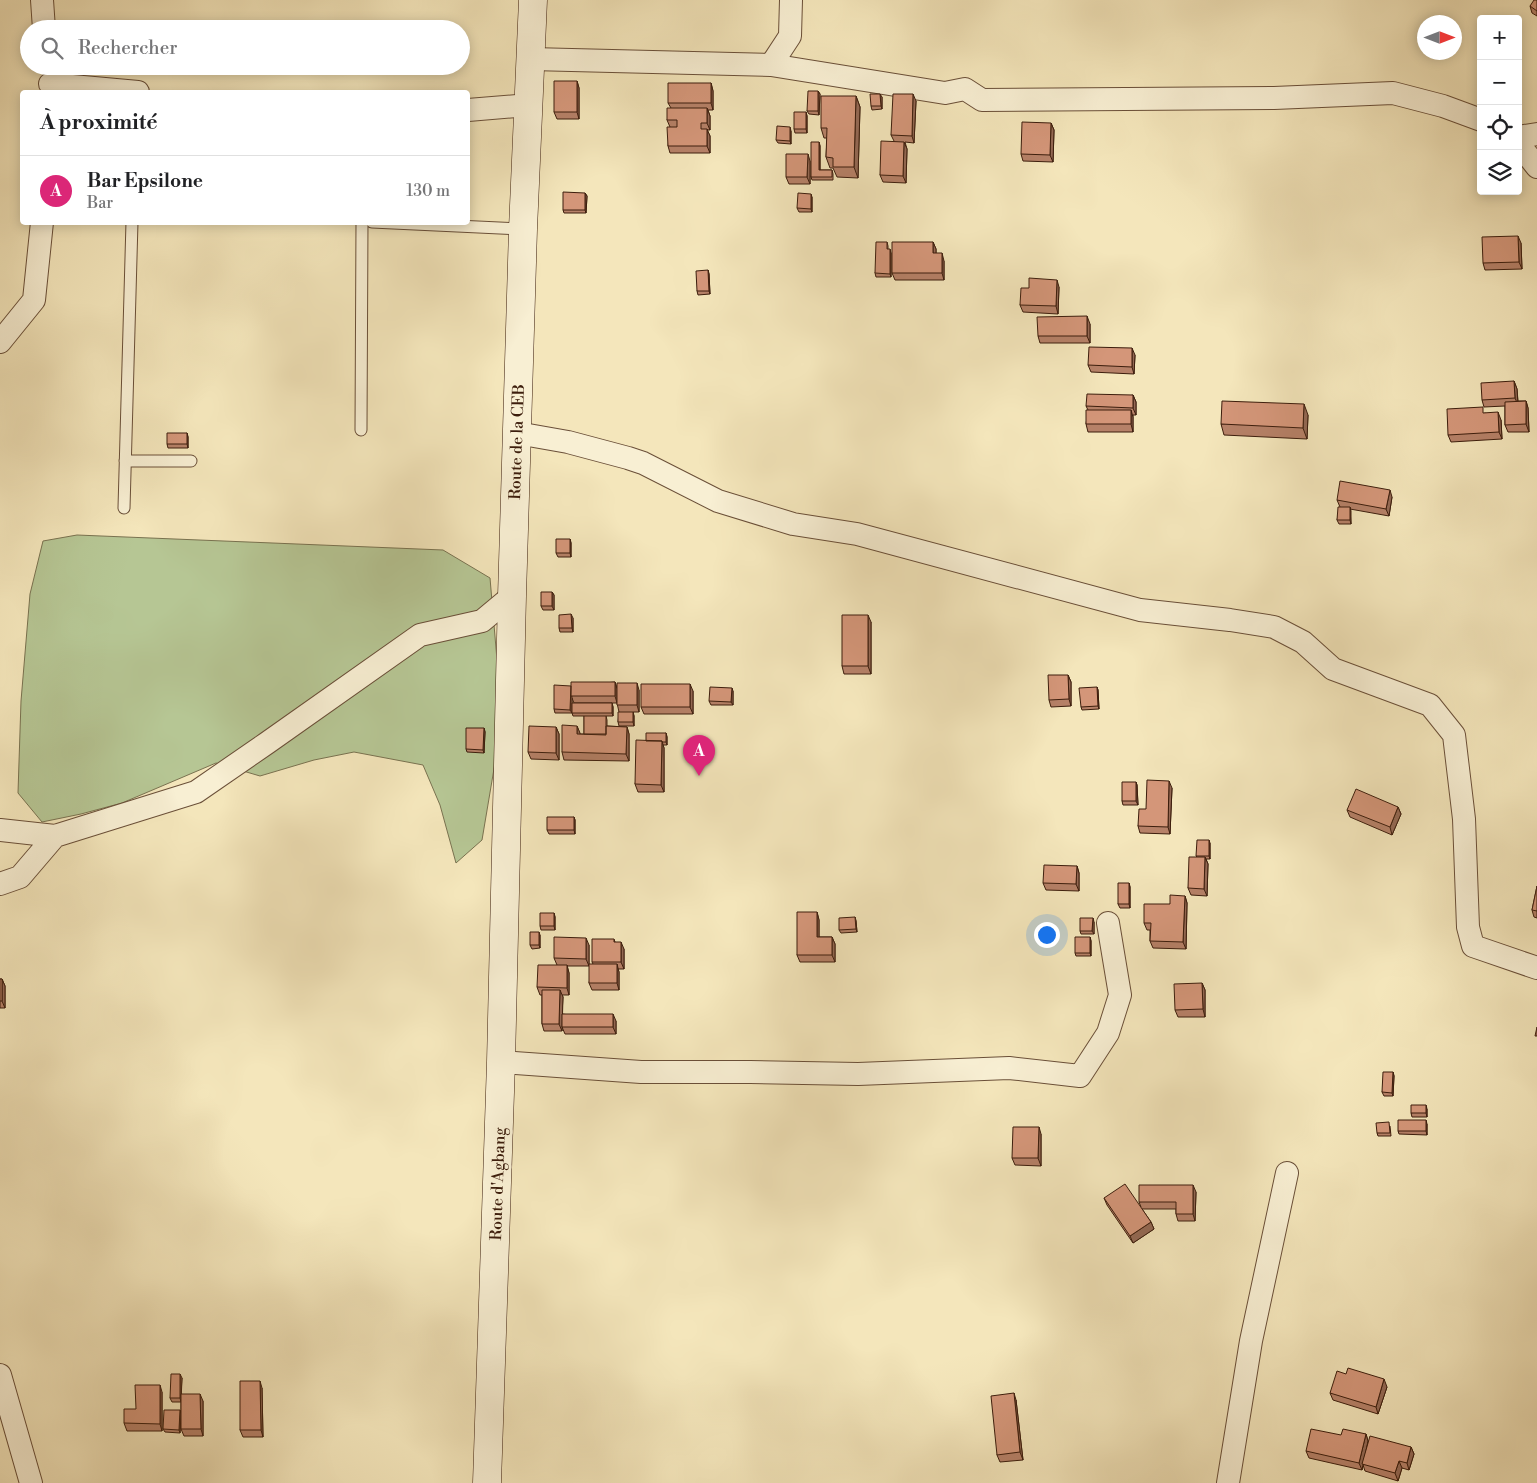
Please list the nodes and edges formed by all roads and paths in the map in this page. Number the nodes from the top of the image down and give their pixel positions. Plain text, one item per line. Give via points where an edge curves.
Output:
1 (42, 0) edge
2 (533, 0) edge
3 (791, 0) edge
4 (43, 20) edge
5 (531, 59) junction
6 (771, 65) junction
7 (49, 81) edge
8 (122, 90) edge
9 (529, 104) junction
10 (470, 110) edge
11 (1477, 119) edge
12 (1537, 134) edge
13 (1522, 136) edge
14 (1522, 148) edge
15 (1537, 167) edge
16 (42, 225) edge
17 (132, 225) edge
18 (362, 225) edge
19 (434, 225) edge
20 (523, 229) junction
21 (0, 342) edge
22 (361, 430) dead end
23 (517, 432) junction
24 (125, 461) junction
25 (191, 461) dead end
26 (124, 508) dead end
27 (512, 596) junction
28 (0, 830) edge
29 (55, 836) junction
30 (0, 884) edge
31 (504, 885) joint
32 (1108, 923) dead end
33 (1537, 968) edge
34 (501, 1062) junction
35 (1287, 1173) dead end
36 (0, 1375) edge
37 (31, 1483) edge
38 (487, 1483) edge
39 (1228, 1483) edge

1 - 4 street
2 - 5 main road, Route de la CEB
3 - 6 street via 790,36
5 - 6 street
5 - 9 main road, Route de la CEB
6 - 11 street via 946,93 965,89 982,100 1274,98 1393,93
7 - 8 street
9 - 10 street
9 - 20 main road, Route de la CEB
12 - 13 street
14 - 15 street
16 - 21 street via 34,300
17 - 24 lane
18 - 22 lane
19 - 20 lane
20 - 23 main road, Route de la CEB
23 - 27 main road, Route de la CEB
23 - 33 street via 628,458 718,501 793,524 857,534 1140,610 1274,627 1303,642 1333,669 1430,705 1454,735 1464,819 1468,927 1473,946
24 - 25 lane
24 - 26 lane
27 - 29 street via 482,621 420,634 196,792
27 - 31 main road, Route de la CEB
28 - 29 street
29 - 30 street via 20,877
31 - 34 main road, Route d'Agbang
32 - 34 street via 1120,994 1108,1033 1080,1076 1009,1068 858,1074 641,1072
34 - 38 main road, Route d'Agbang
35 - 39 street via 1251,1341
36 - 37 street

